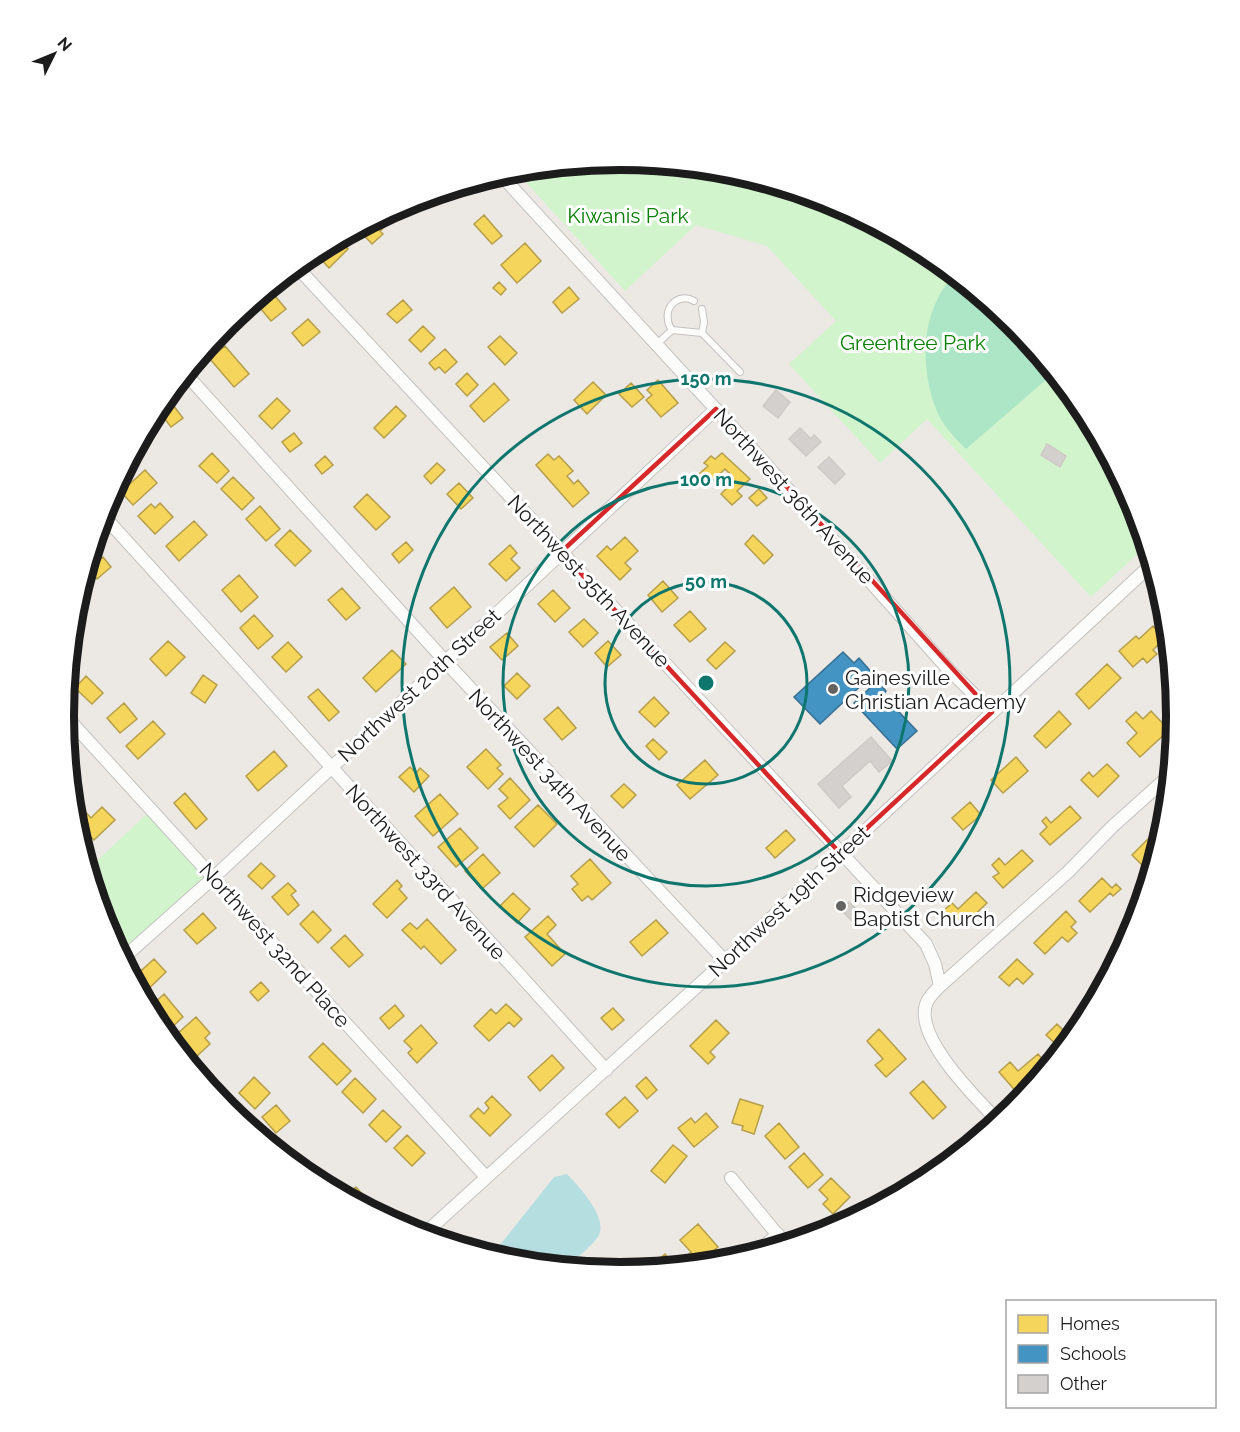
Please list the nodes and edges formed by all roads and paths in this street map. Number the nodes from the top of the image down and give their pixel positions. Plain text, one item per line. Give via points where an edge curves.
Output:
1 (507, 181) edge
2 (301, 272) edge
3 (694, 301) dead end
4 (702, 309) dead end
5 (672, 330) junction
6 (702, 333) junction
7 (656, 345) junction
8 (740, 372) dead end
9 (190, 378) edge
10 (716, 409) junction
11 (109, 522) edge
12 (561, 552) junction
13 (1146, 569) edge
14 (445, 661) junction
15 (992, 712) junction
16 (74, 725) edge
17 (331, 768) junction
18 (1162, 782) edge
19 (840, 853) junction
20 (213, 878) junction
21 (128, 954) edge
22 (725, 961) junction
23 (940, 986) junction
24 (606, 1070) junction
25 (993, 1115) edge
26 (486, 1177) junction
27 (730, 1178) dead end
28 (431, 1228) edge
29 (778, 1234) junction
30 (781, 1238) edge
31 (770, 1241) edge

1 - 7 street, Northwest 36th Avenue
2 - 12 street, Northwest 35th Avenue
3 - 5 lane via 682,297 674,302 667,320
4 - 6 lane
5 - 6 lane
5 - 7 lane
6 - 8 lane
7 - 10 street, Northwest 36th Avenue
9 - 14 street, Northwest 34th Avenue
10 - 12 street, Northwest 20th Street
10 - 15 street, Northwest 36th Avenue via 948,669
11 - 17 street, Northwest 33rd Avenue
12 - 14 street, Northwest 20th Street
12 - 19 street, Northwest 35th Avenue
13 - 15 street, Northwest 19th Street
14 - 17 street, Northwest 20th Street
14 - 22 street, Northwest 34th Avenue
15 - 19 street, Northwest 19th Street
16 - 20 street, Northwest 32nd Place
17 - 20 street, Northwest 20th Street
17 - 24 street, Northwest 33rd Avenue
18 - 23 street
19 - 22 street, Northwest 19th Street
19 - 23 street, Northwest 35th Avenue via 926,944
20 - 21 street, Northwest 20th Street
20 - 26 street, Northwest 32nd Place
22 - 24 street, Northwest 19th Street
23 - 25 street via 927,1001 925,1025 936,1049
24 - 26 street, Northwest 19th Street
26 - 28 street, Northwest 19th Street
27 - 29 street
29 - 30 street
29 - 31 street

